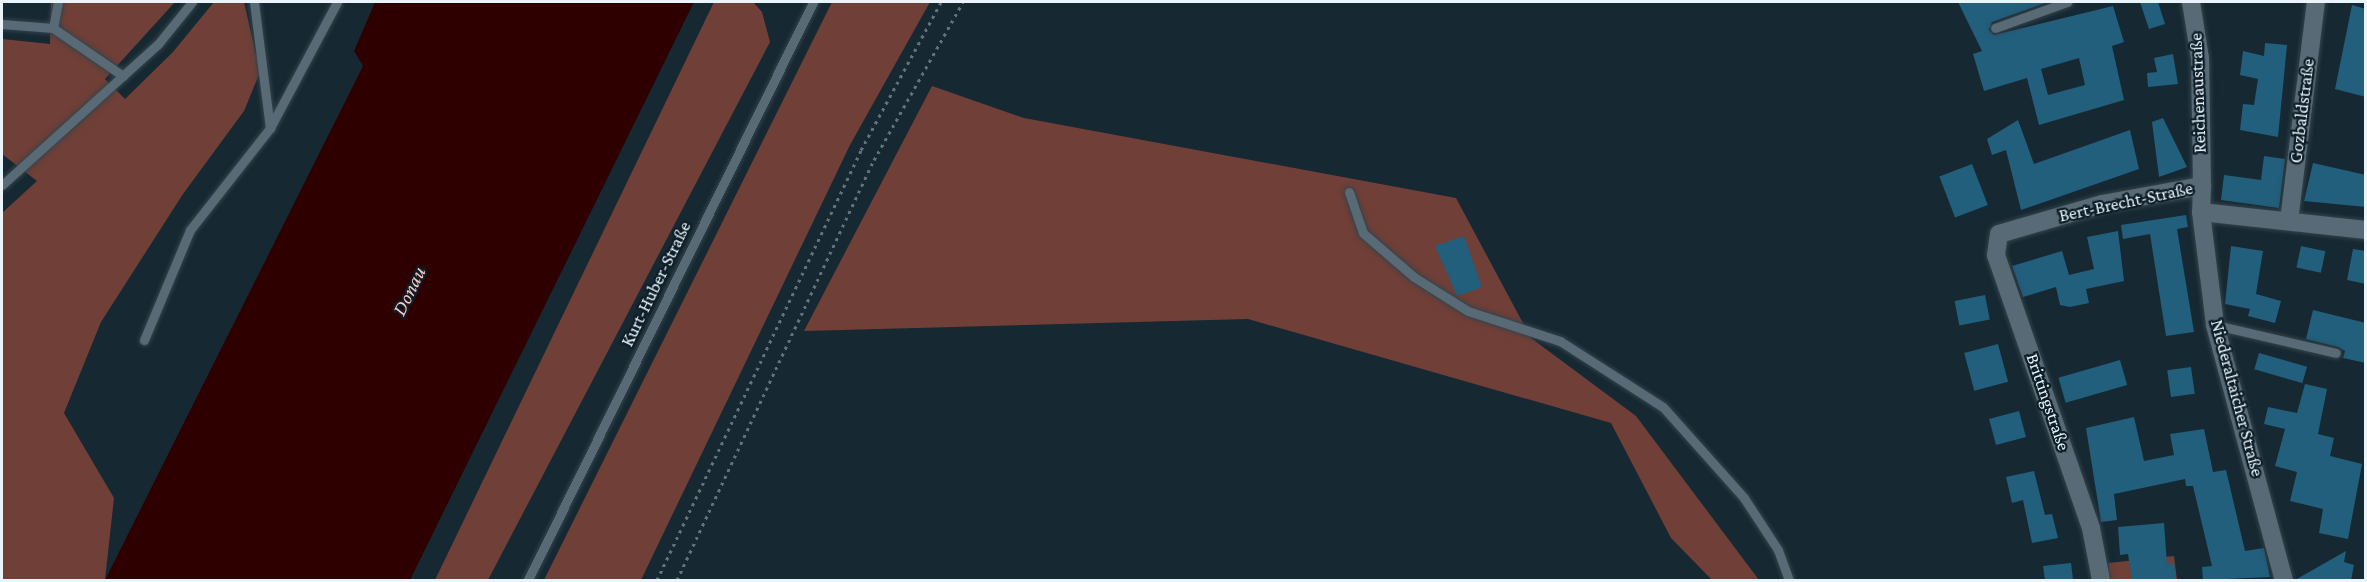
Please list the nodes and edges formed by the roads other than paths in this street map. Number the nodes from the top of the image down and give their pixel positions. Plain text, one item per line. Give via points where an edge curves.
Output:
1 (58, 2) edge
2 (192, 2) edge
3 (254, 2) edge
4 (339, 2) edge
5 (813, 2) edge
6 (2067, 2) edge
7 (2191, 2) edge
8 (2316, 2) edge
9 (2, 24) edge
10 (53, 28) junction
11 (1995, 28) dead end
12 (123, 76) junction
13 (270, 128) junction
14 (2, 171) edge
15 (10, 178) junction
16 (2, 185) edge
17 (2202, 186) junction
18 (1349, 192) dead end
19 (2201, 212) junction
20 (2289, 221) junction
21 (2006, 230) joint
22 (2366, 230) edge
23 (2216, 325) junction
24 (144, 340) dead end
25 (2336, 353) dead end
26 (528, 580) edge
27 (1789, 580) edge
28 (2100, 580) edge
29 (2284, 580) edge

1 - 10 lane
2 - 12 lane
3 - 13 lane
4 - 13 lane
5 - 26 lane, Kurt-Huber-Straße
6 - 11 lane
7 - 17 street, Reichenaustraße via 2200,58
8 - 20 street, Gozbaldstraße
9 - 10 lane
10 - 12 lane
12 - 15 lane
13 - 24 lane via 190,230
14 - 15 lane
15 - 16 lane
17 - 19 street, Bert-Brecht-Straße
17 - 21 street, Bert-Brecht-Straße
18 - 27 lane via 1363,233 1414,277 1468,311 1560,341 1663,407 1744,498 1778,550
19 - 20 street, Bert-Brecht-Straße
19 - 23 street, Niederaltaicher Straße
20 - 22 street, Bert-Brecht-Straße
21 - 28 street, Brittingstraße via 1995,240 1996,255 2091,528
23 - 25 lane
23 - 29 street, Niederaltaicher Straße

